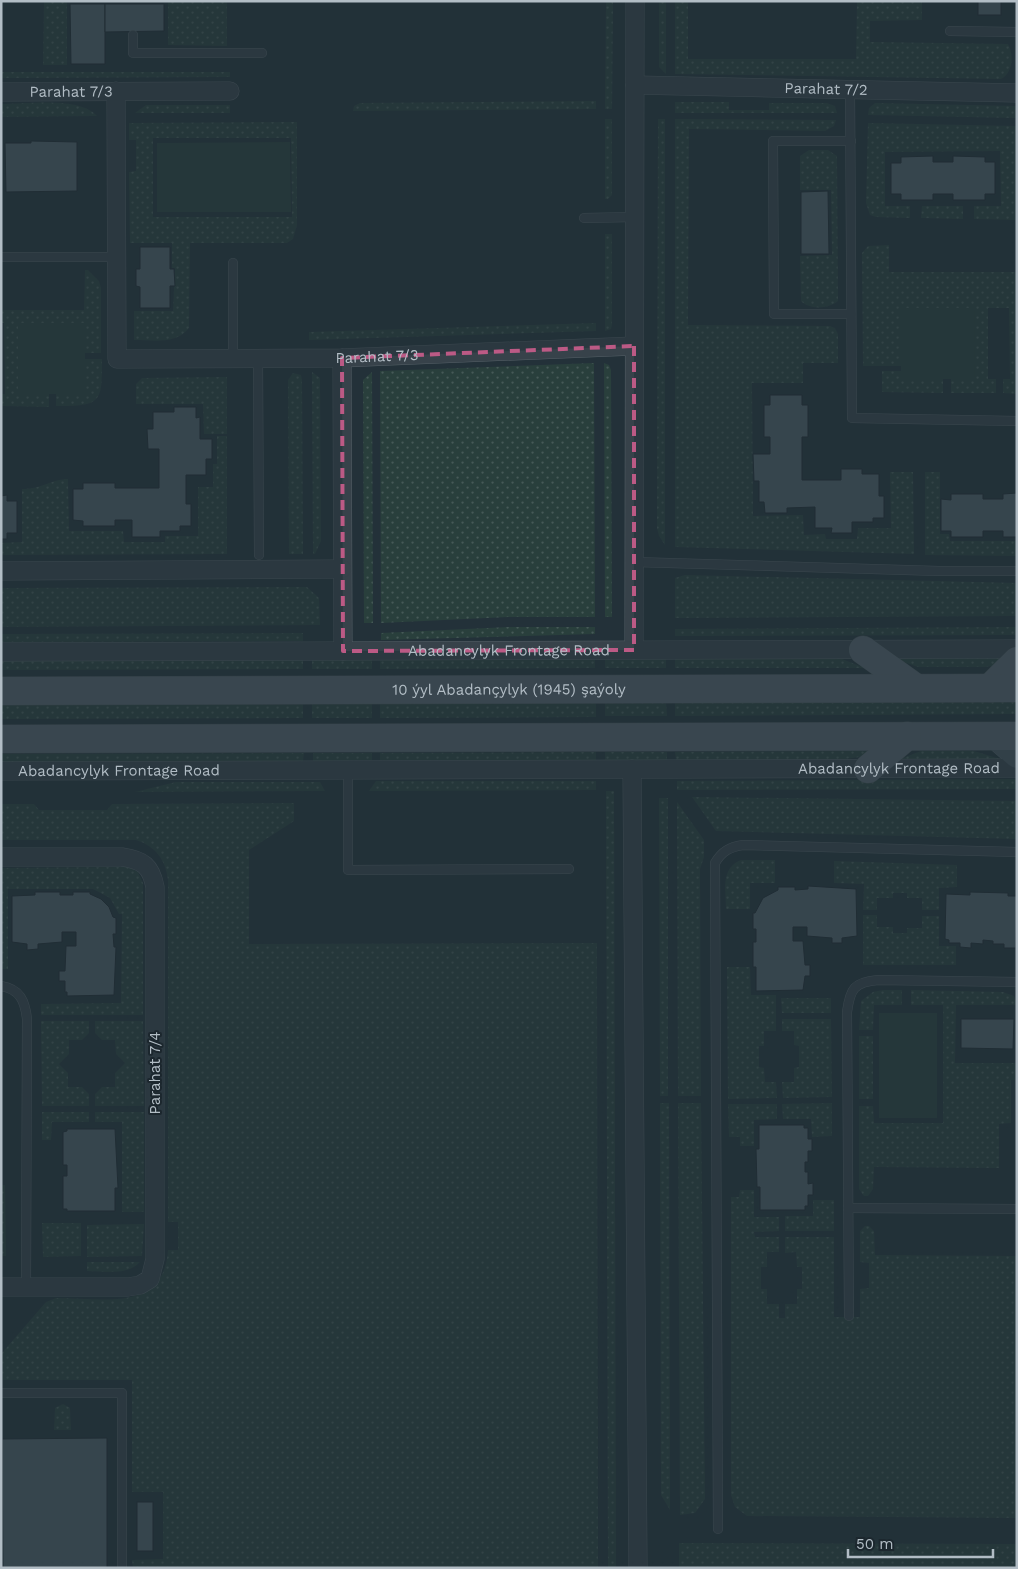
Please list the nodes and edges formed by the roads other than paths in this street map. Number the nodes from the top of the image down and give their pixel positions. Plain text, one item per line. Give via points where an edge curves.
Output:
1 (635, 1) edge
2 (950, 31) dead end
3 (1017, 32) edge
4 (133, 35) dead end
5 (262, 53) dead end
6 (635, 85) junction
7 (850, 90) junction
8 (116, 91) junction
9 (230, 91) dead end
10 (1, 92) edge
11 (1017, 93) edge
12 (851, 141) junction
13 (635, 217) junction
14 (584, 218) dead end
15 (1, 257) edge
16 (117, 257) junction
17 (233, 263) dead end
18 (851, 314) junction
19 (634, 346) junction
20 (258, 358) junction
21 (342, 358) junction
22 (234, 359) junction
23 (1017, 421) edge
24 (259, 555) dead end
25 (634, 562) junction
26 (342, 569) junction
27 (1, 571) edge
28 (1017, 571) edge
29 (1017, 649) edge
30 (634, 650) junction
31 (863, 650) junction
32 (343, 651) junction
33 (1, 652) edge
34 (1017, 660) edge
35 (916, 688) junction
36 (990, 688) junction
37 (1017, 688) edge
38 (1, 691) edge
39 (907, 736) junction
40 (1006, 736) edge
41 (1, 739) edge
42 (1017, 756) edge
43 (868, 768) junction
44 (1017, 768) edge
45 (632, 769) junction
46 (348, 770) junction
47 (1, 771) edge
48 (1017, 852) edge
49 (1, 857) edge
50 (569, 869) dead end
51 (1017, 982) edge
52 (1, 986) edge
53 (848, 1208) junction
54 (1017, 1209) edge
55 (1, 1287) edge
56 (26, 1287) junction
57 (849, 1316) dead end
58 (1, 1393) edge
59 (718, 1529) dead end
60 (122, 1568) edge
61 (638, 1568) edge

1 - 6 street
2 - 3 lane
4 - 5 lane via 133,53
6 - 7 street, Parahat 7/2
6 - 13 street
7 - 11 street, Parahat 7/2
7 - 12 lane
8 - 9 street, Parahat 7/3
8 - 10 street, Parahat 7/3
8 - 16 street
12 - 18 lane
12 - 18 lane via 774,141 774,314
13 - 14 lane
13 - 19 street
15 - 16 lane
16 - 22 street, Parahat 7/3 via 117,359
17 - 22 lane
18 - 23 lane via 852,418
19 - 21 street, Parahat 7/3
19 - 25 street
20 - 21 street, Parahat 7/3
20 - 22 street, Parahat 7/3
20 - 24 lane
21 - 26 street
25 - 28 lane
25 - 30 street
26 - 27 street
26 - 32 street
29 - 31 street, Abadancylyk Frontage Road
30 - 31 street, Abadancylyk Frontage Road
30 - 32 street, Abadancylyk Frontage Road
31 - 35 main road
32 - 33 street, Abadancylyk Frontage Road
34 - 36 main road
35 - 36 main road, 10 ýyl Abadançylyk (1945) şaýoly
35 - 38 main road, 10 ýyl Abadançylyk (1945) şaýoly
36 - 37 main road, 10 ýyl Abadançylyk (1945) şaýoly
39 - 40 main road
39 - 41 main road
39 - 43 main road
40 - 42 main road
43 - 44 street, Abadancylyk Frontage Road
43 - 45 street, Abadancylyk Frontage Road
45 - 46 street, Abadancylyk Frontage Road
45 - 61 street
46 - 47 street, Abadancylyk Frontage Road
46 - 50 lane via 348,870
48 - 59 lane via 743,845 731,847 720,854 715,863
49 - 56 street, Parahat 7/4 via 136,859 147,864 155,887 154,1269 150,1279 128,1287
51 - 53 lane via 878,980 864,981 854,987 848,999 847,1012
52 - 56 lane via 11,988 21,996 27,1018
53 - 54 lane
53 - 57 lane
55 - 56 street, Parahat 7/4
58 - 60 lane via 122,1393

